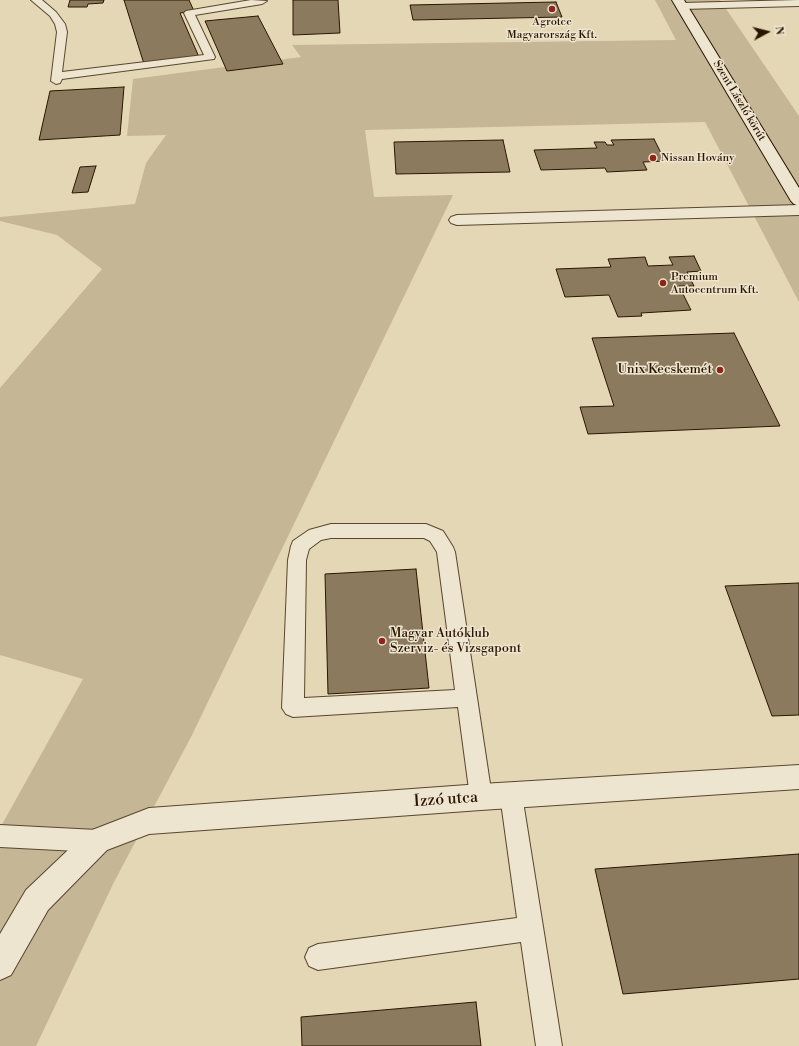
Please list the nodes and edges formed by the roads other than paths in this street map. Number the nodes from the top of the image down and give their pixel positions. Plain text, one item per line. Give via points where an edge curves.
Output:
1 (36, 0) edge
2 (262, 1) dead end
3 (680, 3) edge
4 (212, 4) edge
5 (796, 4) edge
6 (799, 201) edge
7 (799, 210) edge
8 (457, 220) dead end
9 (467, 698) junction
10 (799, 777) edge
11 (511, 795) junction
12 (481, 797) junction
13 (0, 836) edge
14 (97, 840) junction
15 (531, 928) junction
16 (318, 957) dead end
17 (0, 964) edge
18 (550, 1046) edge

1 - 4 lane via 53,14 60,24 62,32 57,78 210,56 189,13
2 - 4 lane
3 - 5 lane
3 - 6 street, Szent László körút
7 - 8 street
9 - 9 lane via 446,552 437,536 426,531 331,531 314,535 300,546 297,560 293,708
9 - 12 lane
10 - 11 street, Izzó utca
11 - 12 street, Izzó utca
11 - 15 lane
12 - 14 street, Izzó utca via 149,821
13 - 14 lane
14 - 17 street via 37,900
15 - 16 lane
15 - 18 lane

